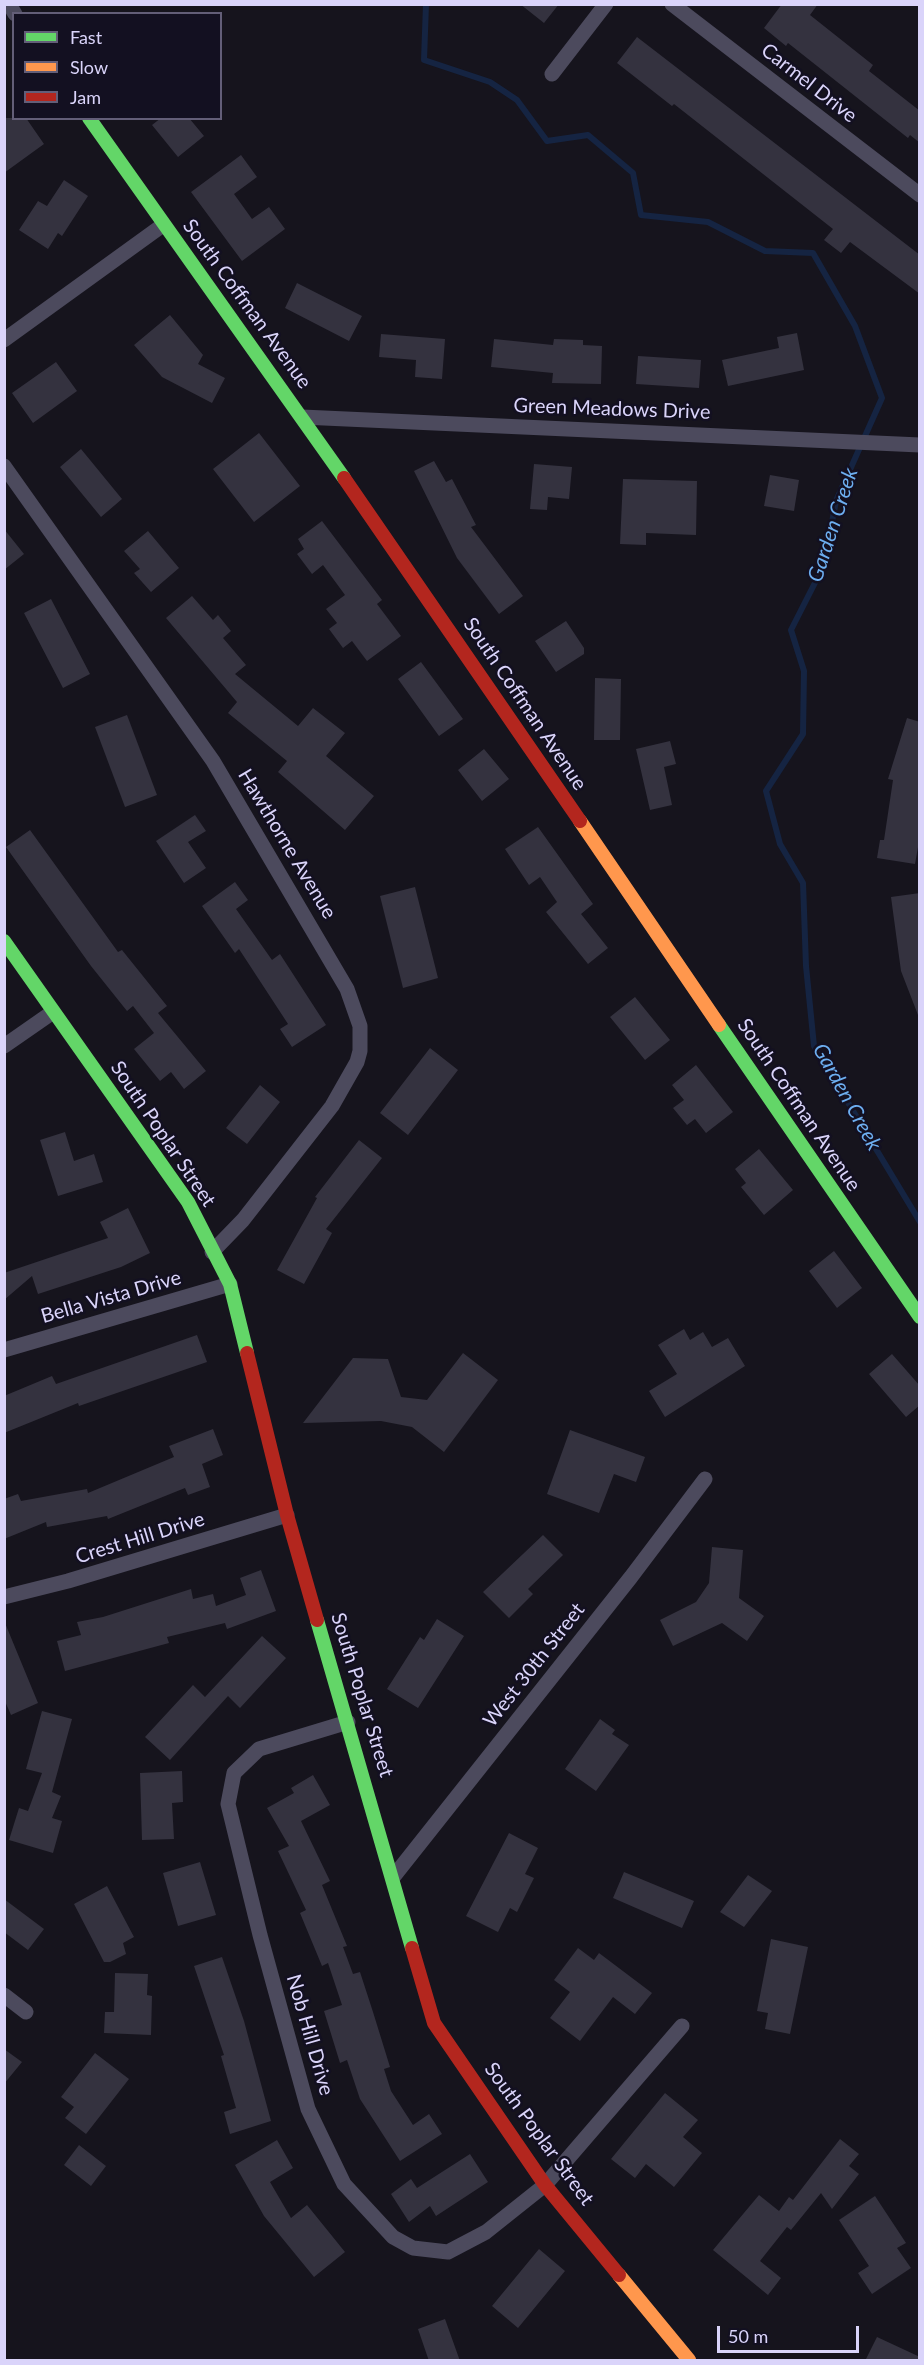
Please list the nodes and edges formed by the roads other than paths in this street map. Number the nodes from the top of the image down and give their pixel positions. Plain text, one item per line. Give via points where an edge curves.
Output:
1 (606, 4) edge
2 (672, 4) edge
3 (552, 74) dead end
4 (90, 120) edge
5 (920, 195) edge
6 (163, 225) junction
7 (4, 340) edge
8 (302, 417) junction
9 (920, 445) edge
10 (4, 466) edge
11 (4, 941) edge
12 (53, 1012) junction
13 (4, 1046) edge
14 (212, 1252) junction
15 (230, 1284) junction
16 (920, 1317) edge
17 (4, 1350) edge
18 (705, 1479) dead end
19 (286, 1515) junction
20 (4, 1597) edge
21 (348, 1722) junction
22 (394, 1876) junction
23 (4, 1995) edge
24 (26, 2012) dead end
25 (682, 2026) dead end
26 (545, 2185) junction
27 (688, 2361) edge

1 - 3 street
2 - 5 street, Carmel Drive
4 - 6 main road, South Coffman Avenue
6 - 7 street
6 - 8 main road, South Coffman Avenue
8 - 9 street, Green Meadows Drive
8 - 16 main road, South Coffman Avenue
10 - 14 street, Hawthorne Avenue via 213,761 347,989 360,1026 357,1062 332,1106 243,1220
11 - 12 main road, South Poplar Street
12 - 13 street
12 - 14 main road, South Poplar Street via 188,1202
14 - 15 main road, South Poplar Street
15 - 17 street, Bella Vista Drive
15 - 19 main road, South Poplar Street
18 - 22 street, West 30th Street
19 - 20 street, Crest Hill Drive
19 - 21 main road, South Poplar Street
21 - 22 main road, South Poplar Street
21 - 26 street, Nob Hill Drive via 259,1749 234,1773 228,1804 308,2109 344,2184 393,2237 413,2248 448,2252 486,2232
22 - 26 main road, South Poplar Street via 434,2023
23 - 24 street
25 - 26 street, Nob Hill Drive
26 - 27 main road, South Poplar Street

